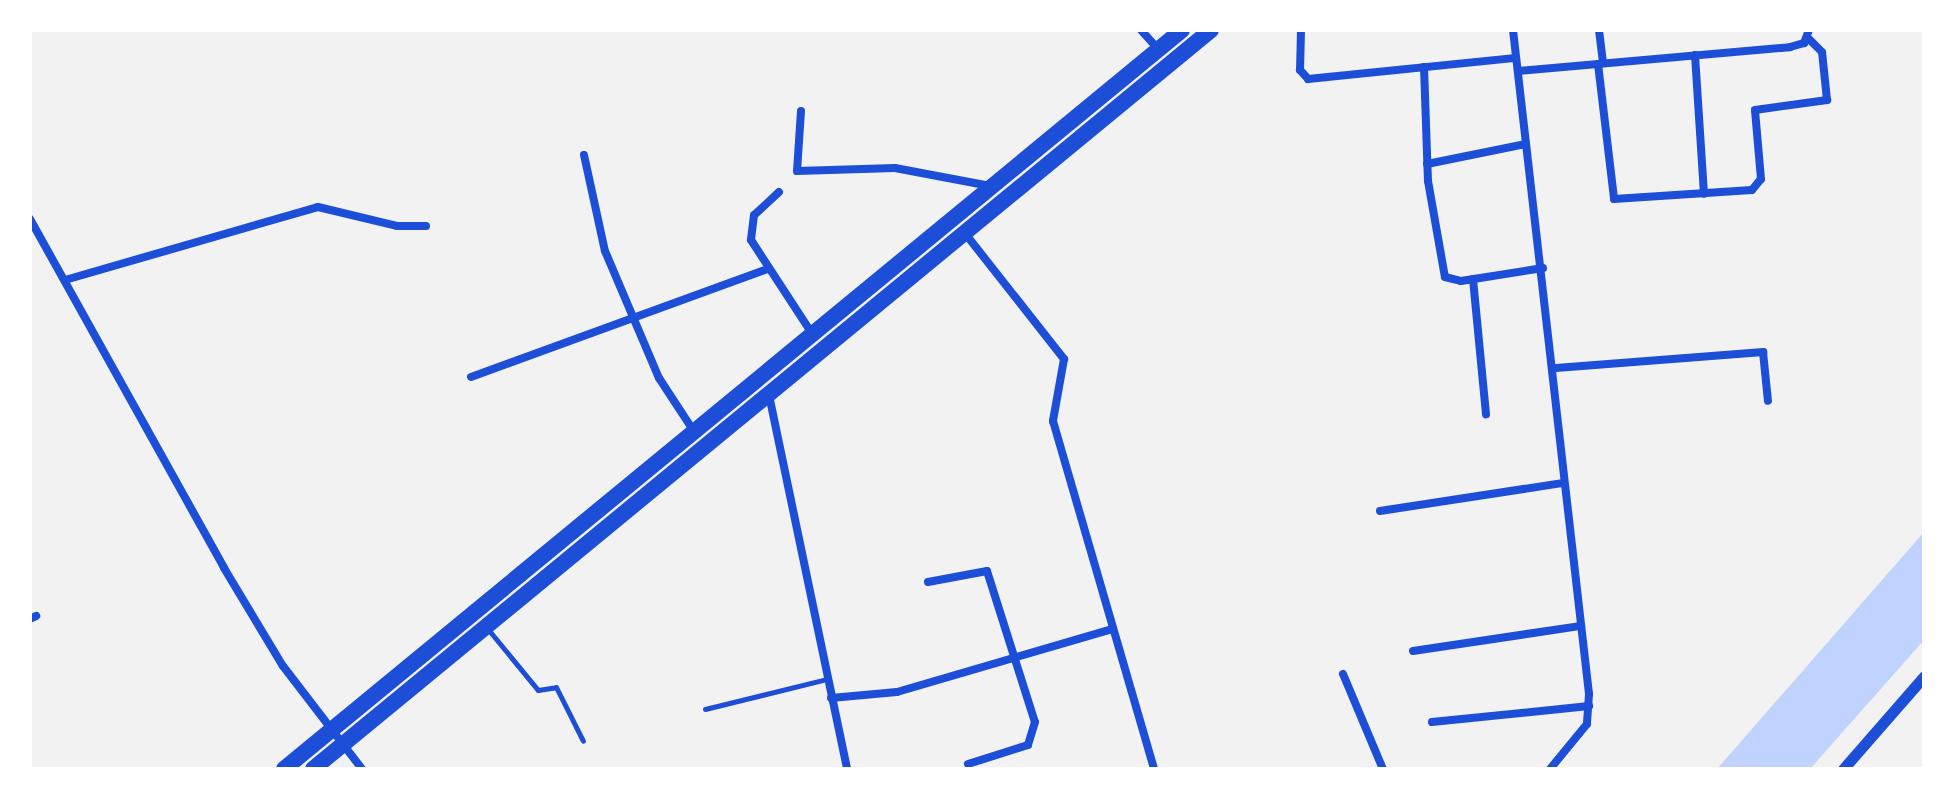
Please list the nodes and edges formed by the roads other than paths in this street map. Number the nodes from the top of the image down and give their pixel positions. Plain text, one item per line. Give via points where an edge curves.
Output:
1 (1141, 30) edge
2 (1182, 30) edge
3 (1211, 30) edge
4 (1301, 30) edge
5 (1513, 30) edge
6 (1599, 30) edge
7 (1809, 34) edge
8 (1158, 49) junction
9 (1695, 55) junction
10 (1516, 58) junction
11 (1600, 63) junction
12 (1424, 67) junction
13 (1518, 71) junction
14 (801, 111) dead end
15 (1526, 144) junction
16 (584, 155) dead end
17 (1427, 164) junction
18 (990, 186) junction
19 (779, 192) dead end
20 (1704, 194) junction
21 (30, 219) edge
22 (426, 226) dead end
23 (963, 231) junction
24 (1543, 268) junction
25 (767, 269) junction
26 (1473, 279) junction
27 (65, 280) junction
28 (632, 319) junction
29 (811, 332) junction
30 (1556, 368) junction
31 (471, 377) dead end
32 (768, 390) junction
33 (1768, 401) dead end
34 (1486, 414) dead end
35 (693, 430) junction
36 (1562, 483) junction
37 (1380, 511) dead end
38 (928, 582) dead end
39 (1581, 626) junction
40 (486, 627) junction
41 (1112, 629) junction
42 (1413, 651) dead end
43 (1016, 658) junction
44 (1343, 674) dead end
45 (1924, 676) edge
46 (827, 679) junction
47 (831, 698) junction
48 (1589, 706) junction
49 (705, 709) dead end
50 (1432, 722) dead end
51 (333, 730) junction
52 (583, 741) dead end
53 (343, 745) junction
54 (968, 764) dead end
55 (284, 769) edge
56 (313, 769) edge
57 (362, 769) edge
58 (847, 769) edge
59 (1154, 769) edge
60 (1383, 769) edge
61 (1550, 769) edge
62 (1843, 769) edge

1 - 8 street
2 - 8 highway
3 - 23 highway
4 - 12 street via 1300,70 1308,79
5 - 10 street
6 - 11 street
7 - 9 street via 1790,47
7 - 20 street via 1822,52 1827,100 1757,109 1760,185
8 - 18 highway
9 - 11 street
9 - 20 street
10 - 12 street
10 - 13 street
11 - 13 street
11 - 20 street via 1614,199
12 - 17 street
13 - 15 street
14 - 18 street via 797,171 895,168
15 - 17 street
15 - 24 street
16 - 28 street via 596,225
17 - 26 street via 1441,270 1452,281
18 - 29 highway
19 - 25 street via 749,227
21 - 27 street
22 - 27 street via 318,207
23 - 32 highway
23 - 41 street via 1064,359 1053,421
24 - 26 street
24 - 30 street
25 - 28 street
25 - 29 street
26 - 34 street
27 - 51 street via 224,568
28 - 31 street
28 - 35 street
29 - 35 highway
30 - 33 street via 1763,352
30 - 36 street
32 - 40 highway
32 - 46 street
35 - 51 highway
36 - 37 street
36 - 39 street
38 - 43 street via 987,571
39 - 42 street
39 - 48 street
40 - 52 lane via 538,690 556,687
40 - 53 highway
41 - 43 street
41 - 59 street
43 - 47 street via 897,692
43 - 54 street via 1034,740
44 - 60 street
45 - 62 street
46 - 47 street
46 - 49 lane
47 - 58 street
48 - 50 street
48 - 61 street via 1584,731
51 - 53 street
51 - 55 highway
53 - 56 highway
53 - 57 street

